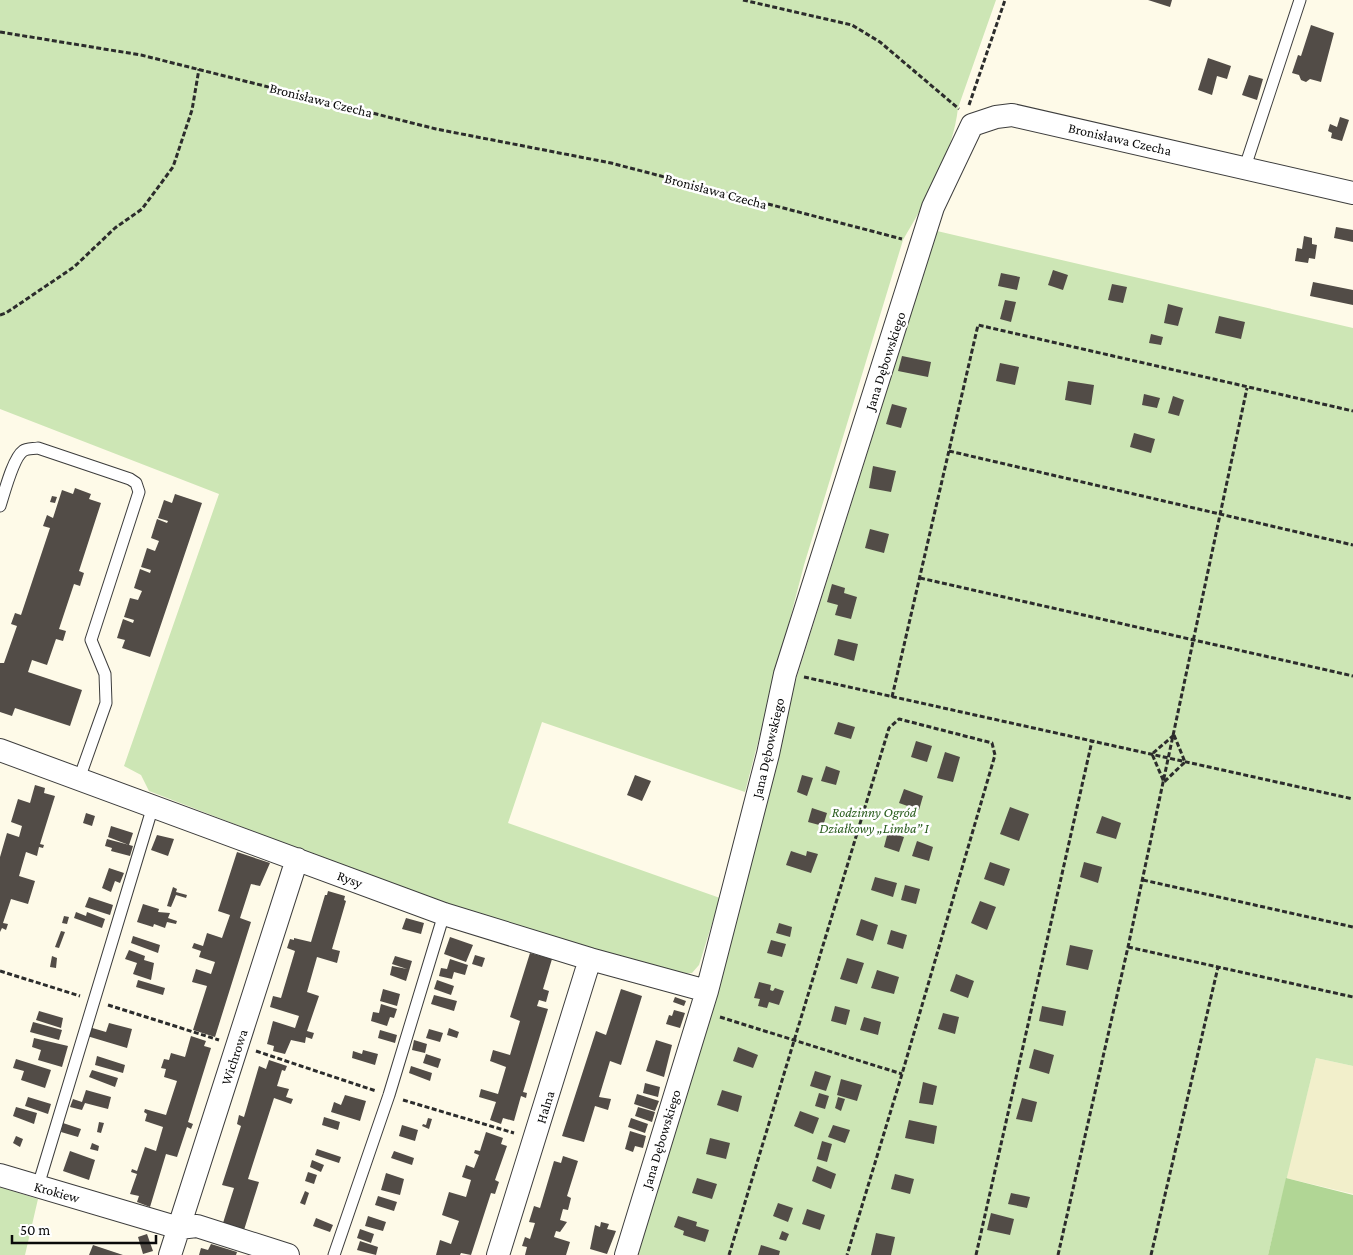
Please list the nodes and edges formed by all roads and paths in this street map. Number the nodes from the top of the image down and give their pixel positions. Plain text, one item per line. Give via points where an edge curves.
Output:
1 (743, 0) edge
2 (1005, 0) edge
3 (1300, 0) edge
4 (0, 32) edge
5 (199, 69) junction
6 (972, 125) junction
7 (1245, 167) junction
8 (1353, 193) edge
9 (922, 245) junction
10 (0, 315) edge
11 (1248, 388) junction
12 (1353, 411) edge
13 (949, 451) junction
14 (0, 506) edge
15 (1220, 513) junction
16 (1353, 545) edge
17 (920, 578) junction
18 (1194, 639) junction
19 (785, 674) junction
20 (1353, 676) edge
21 (892, 697) junction
22 (1174, 734) junction
23 (1092, 741) junction
24 (1, 752) edge
25 (1152, 754) junction
26 (1169, 758) junction
27 (1185, 762) junction
28 (79, 779) junction
29 (1164, 782) junction
30 (1353, 799) edge
31 (153, 806) junction
32 (297, 859) junction
33 (1143, 880) junction
34 (444, 914) junction
35 (1353, 927) edge
36 (1128, 947) junction
37 (590, 959) junction
38 (1218, 967) junction
39 (0, 971) edge
40 (1353, 997) edge
41 (93, 1000) junction
42 (703, 1001) junction
43 (795, 1041) junction
44 (237, 1046) junction
45 (902, 1074) junction
46 (388, 1095) junction
47 (535, 1140) junction
48 (0, 1175) edge
49 (38, 1186) junction
50 (179, 1228) junction
51 (170, 1255) edge
52 (288, 1255) edge
53 (334, 1255) edge
54 (498, 1255) edge
55 (626, 1255) edge
56 (729, 1255) edge
57 (847, 1255) edge
58 (976, 1255) edge
59 (1058, 1255) edge
60 (1151, 1255) edge

1 - 6 path via 852,25 894,54 958,108
2 - 6 path via 969,106
3 - 7 lane
4 - 5 path, Bronisława Czecha via 141,55
5 - 9 path, Bronisława Czecha via 436,129 611,163
5 - 10 path via 192,110 173,167 142,209 115,228 74,267
6 - 7 street, Bronisława Czecha via 1012,115
6 - 9 street via 933,207
7 - 8 street, Bronisława Czecha
9 - 19 street, Jana Dębowskiego
11 - 12 path
11 - 13 path via 978,325
11 - 15 path
13 - 15 path
13 - 17 path
14 - 28 lane via 17,458 23,451 38,448 130,479 136,483 139,492 91,640 106,674 106,703
15 - 16 path
15 - 18 path
17 - 18 path
17 - 21 path
18 - 20 path
18 - 22 path
19 - 21 path
19 - 42 street, Jana Dębowskiego via 768,754
21 - 23 path
22 - 25 path
22 - 26 path
22 - 27 path
23 - 25 path
23 - 58 path
24 - 28 street, Rysy
25 - 26 path
25 - 29 path
26 - 27 path
26 - 29 path
27 - 29 path
27 - 30 path
28 - 31 street, Rysy
29 - 33 path
31 - 32 street, Rysy
31 - 41 lane
32 - 34 street, Rysy
32 - 44 street, Wichrowa
33 - 35 path
33 - 36 path
34 - 37 street, Rysy
34 - 46 lane
36 - 38 path
36 - 59 path
37 - 42 street, Rysy
37 - 47 street, Halna
38 - 40 path
38 - 60 path
39 - 41 path
41 - 44 path
41 - 49 lane
42 - 43 path
42 - 55 street, Jana Dębowskiego
43 - 45 path
43 - 45 path via 889,728 899,719 992,742 995,755
43 - 56 path
44 - 46 path
44 - 50 street, Wichrowa
45 - 57 path
46 - 47 path
46 - 53 lane
47 - 54 street, Halna
48 - 49 street, Krokiew
49 - 50 street, Krokiew
50 - 51 street, Wichrowa
50 - 52 street, Krokiew via 197,1226

